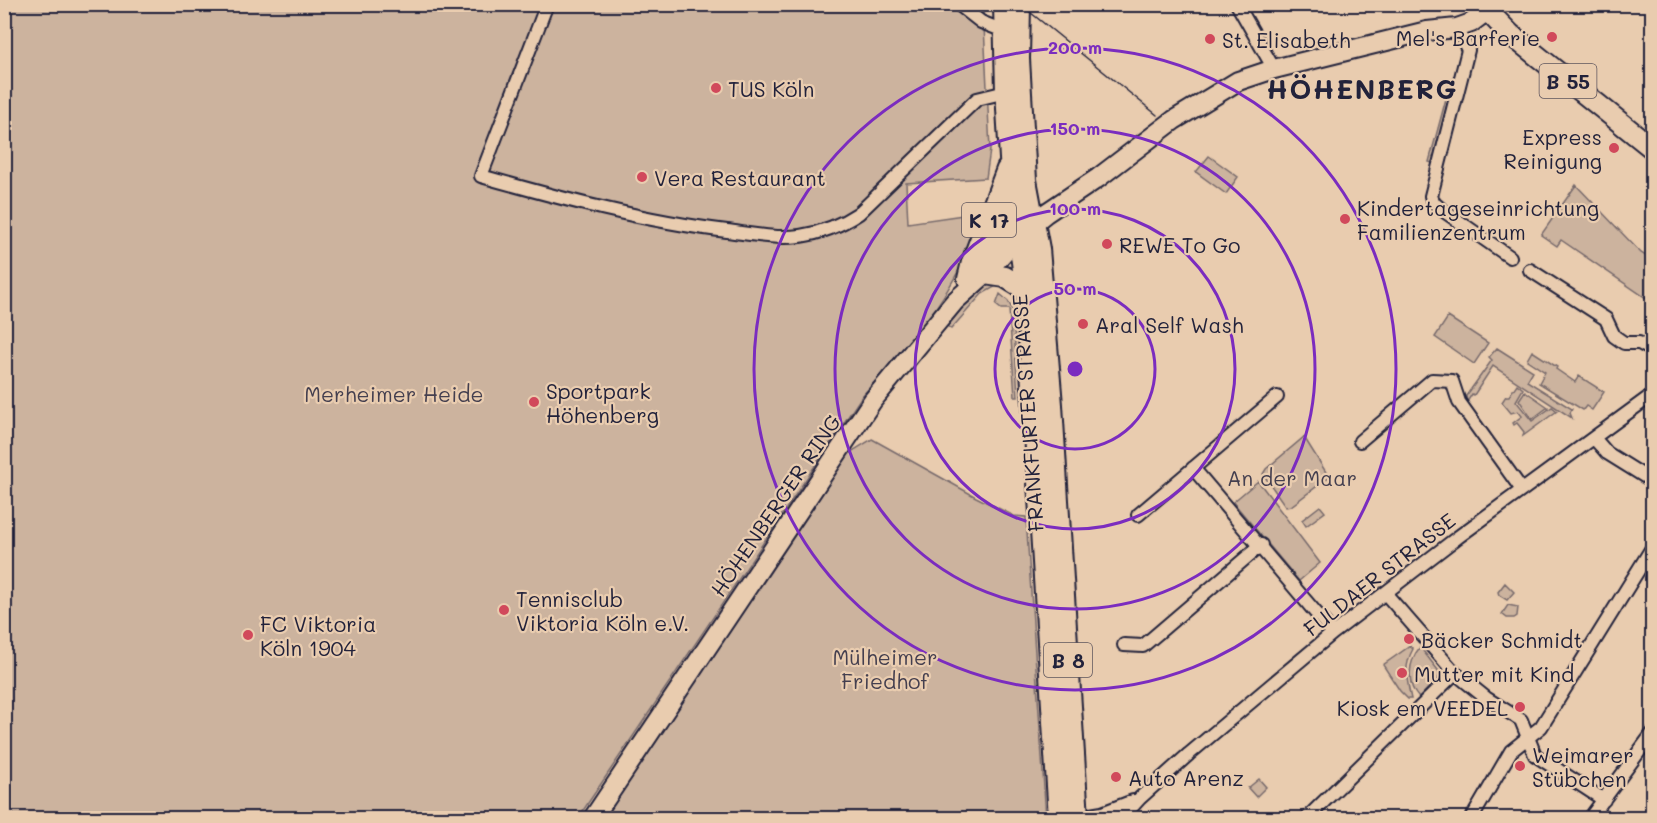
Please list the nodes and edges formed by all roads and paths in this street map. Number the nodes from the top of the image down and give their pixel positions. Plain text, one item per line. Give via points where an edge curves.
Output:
1 (547, 4) edge
2 (958, 4) edge
3 (1237, 4) edge
4 (1488, 7) edge
5 (1012, 20) edge
6 (1457, 28) junction
7 (1274, 69) junction
8 (1006, 92) junction
9 (1653, 148) edge
10 (1010, 161) junction
11 (1025, 222) junction
12 (1510, 256) dead end
13 (1530, 270) dead end
14 (976, 276) junction
15 (1026, 290) junction
16 (1653, 350) edge
17 (1653, 395) edge
18 (1277, 397) dead end
19 (1042, 405) junction
20 (1594, 438) junction
21 (1360, 441) dead end
22 (1193, 468) junction
23 (1653, 481) edge
24 (1522, 490) junction
25 (1138, 515) dead end
26 (1260, 545) junction
27 (1653, 548) edge
28 (1385, 593) junction
29 (1333, 633) junction
30 (1124, 645) dead end
31 (1455, 673) junction
32 (1653, 734) edge
33 (1527, 738) junction
34 (1140, 798) junction
35 (1604, 800) junction
36 (1071, 818) edge
37 (594, 819) edge
38 (1122, 819) edge
39 (1307, 819) edge
40 (1472, 819) edge
41 (1590, 819) edge

1 - 8 street via 481,176 655,220 774,237 819,232 859,213 976,99
2 - 5 street via 981,22
3 - 7 street
4 - 6 street via 1471,24
4 - 9 main road, B 55 via 1510,34
5 - 8 main road, FRANKFURTER STRASSE / B 8
5 - 11 main road, FRANKFURTER STRASSE / B 8 via 1026,180
6 - 7 street via 1427,31
6 - 12 street via 1468,50 1431,196 1434,203
7 - 11 street via 1238,81 1156,128
8 - 10 main road, FRANKFURTER STRASSE / B 8
10 - 11 main road, FRANKFURTER STRASSE / B 8 via 1013,199
10 - 14 main road, K 17 via 972,262
11 - 14 street, K 17 via 992,244
11 - 15 main road, FRANKFURTER STRASSE / B 8
11 - 19 main road, FRANKFURTER STRASSE / B 8 via 1039,249
13 - 16 street via 1606,319 1614,336 1624,343 1640,343
14 - 15 main road via 1005,277
14 - 37 street, HÖHENBERGER RING / K 17 via 857,422
15 - 19 main road, FRANKFURTER STRASSE / B 8
17 - 20 street, FULDAER STRASSE
18 - 22 street
19 - 36 main road, FRANKFURTER STRASSE / B 8
20 - 23 street via 1608,453
20 - 24 street, FULDAER STRASSE
21 - 24 street via 1432,380 1452,381 1459,402
22 - 25 street
22 - 26 street
24 - 28 street, FULDAER STRASSE
26 - 29 street
26 - 30 street via 1143,646
27 - 33 street via 1541,727
28 - 29 street, FULDAER STRASSE
28 - 31 street
29 - 34 street, FULDAER STRASSE
31 - 33 street via 1521,720
31 - 39 street
32 - 35 street
33 - 35 street via 1535,755
33 - 40 street via 1511,751
34 - 36 street, FULDAER STRASSE via 1112,810
34 - 38 street, FULDAER STRASSE
35 - 41 street

